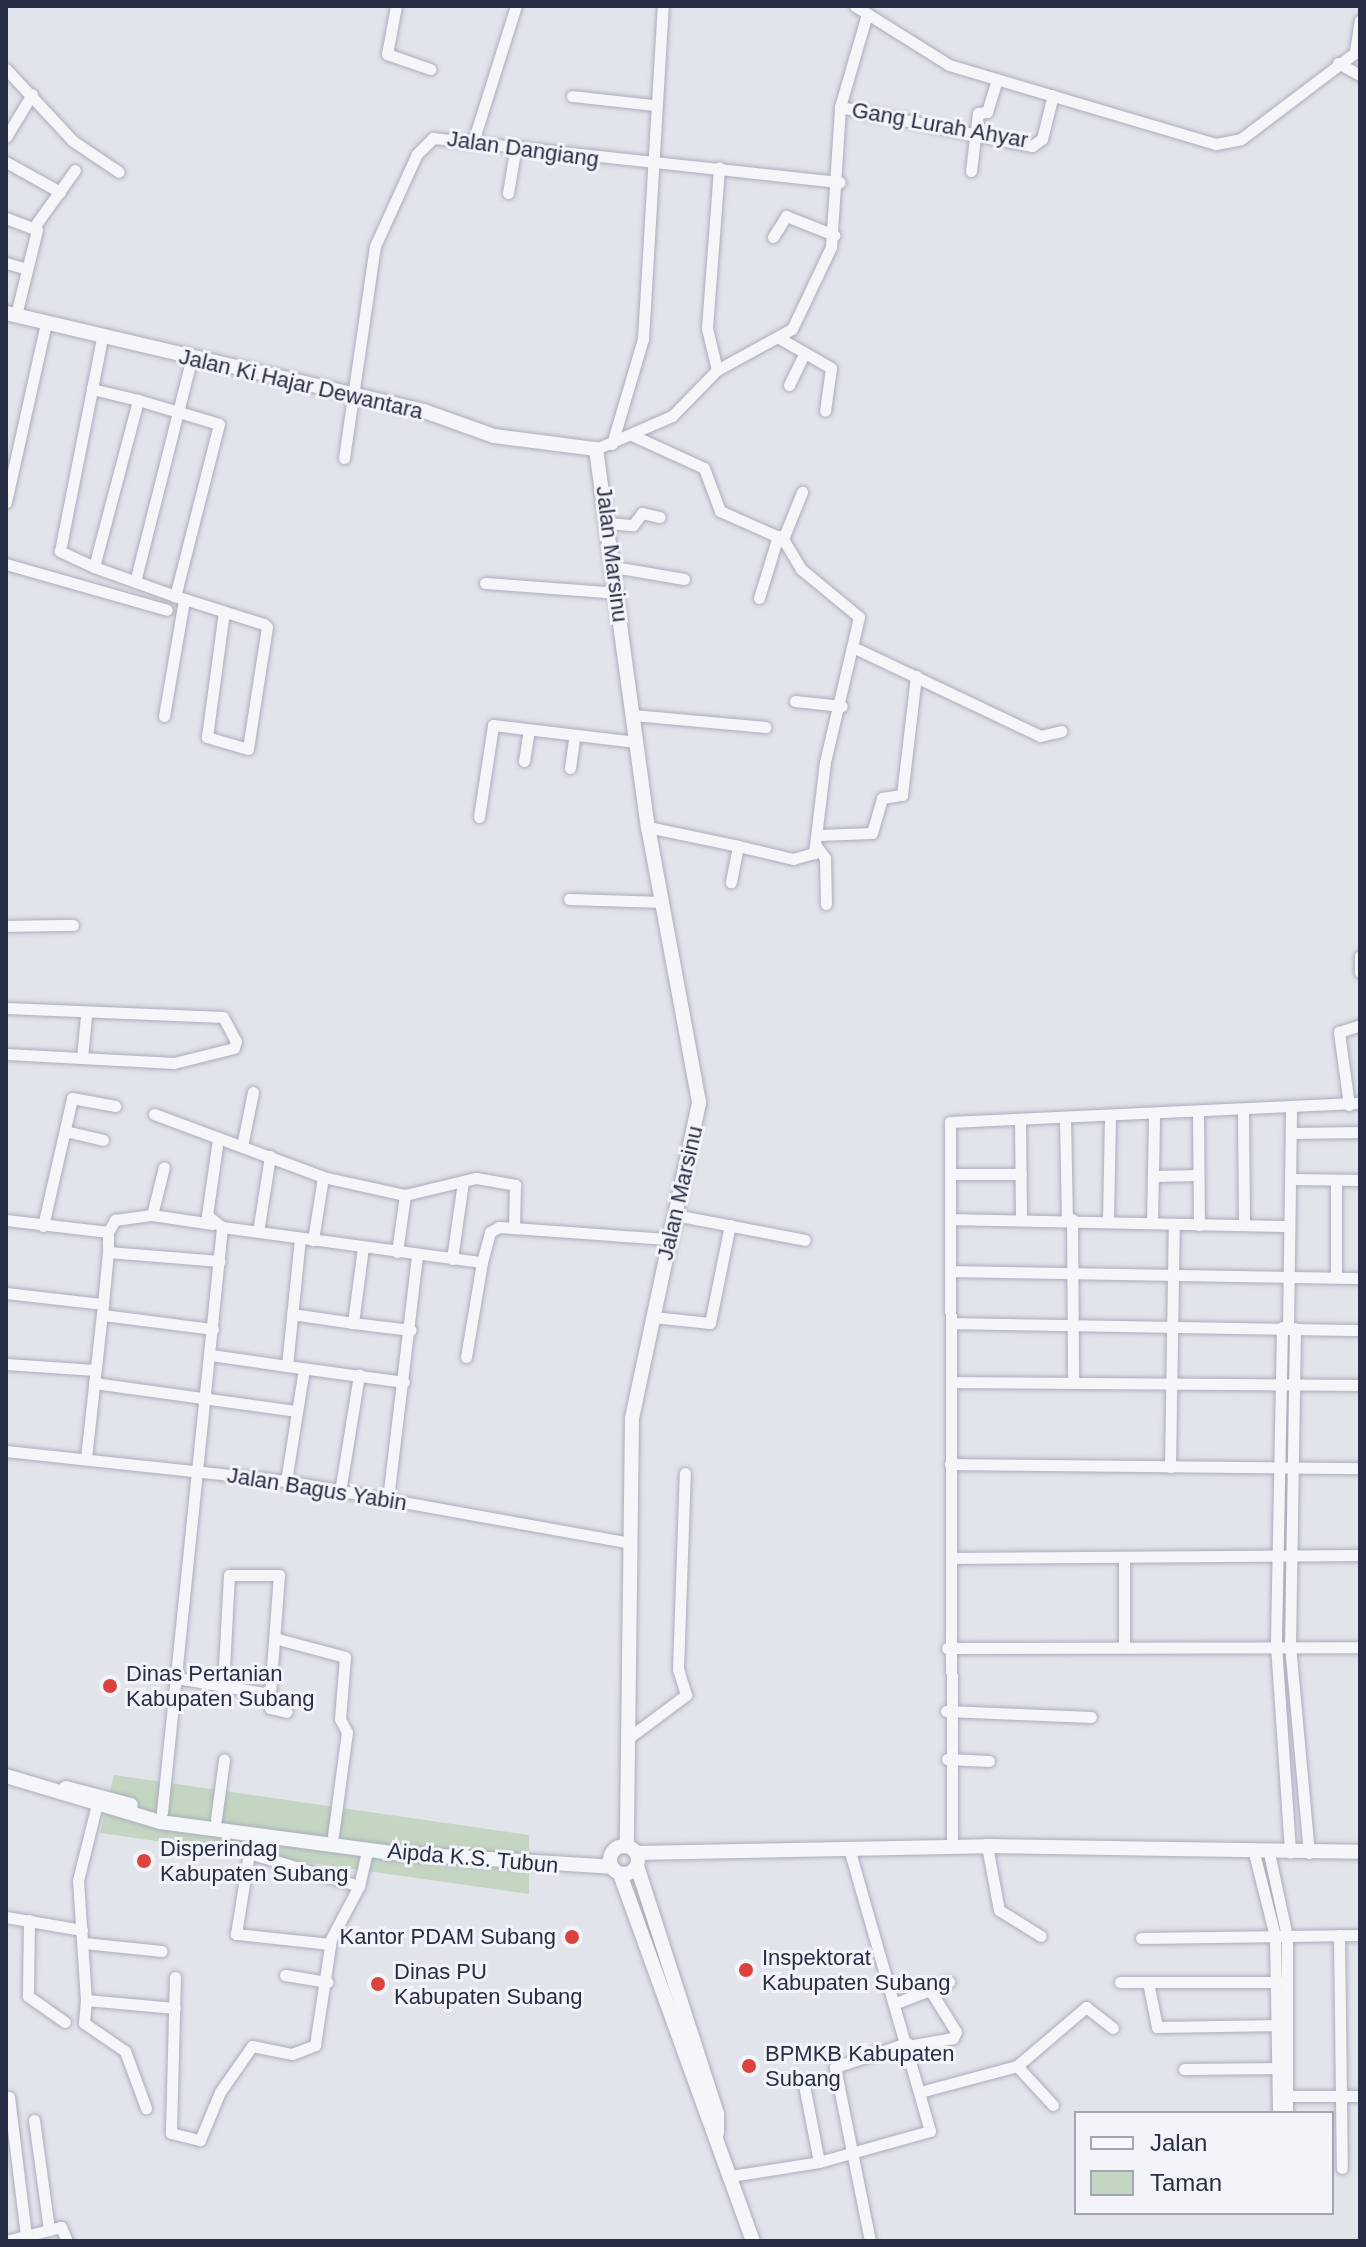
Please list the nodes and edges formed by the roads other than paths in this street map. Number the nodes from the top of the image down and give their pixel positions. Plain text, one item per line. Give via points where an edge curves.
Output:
1 (396, 6) edge
2 (516, 6) edge
3 (663, 6) edge
4 (855, 6) edge
5 (867, 14) junction
6 (1360, 20) edge
7 (1357, 50) edge
8 (1338, 63) junction
9 (6, 69) edge
10 (430, 69) dead end
11 (1360, 75) edge
12 (997, 80) junction
13 (32, 94) junction
14 (1053, 95) junction
15 (572, 96) dead end
16 (654, 105) junction
17 (840, 107) junction
18 (977, 132) junction
19 (6, 137) edge
20 (473, 142) junction
21 (515, 151) junction
22 (6, 162) edge
23 (649, 165) junction
24 (719, 167) junction
25 (75, 170) dead end
26 (971, 171) dead end
27 (119, 172) dead end
28 (840, 182) junction
29 (60, 192) junction
30 (508, 193) dead end
31 (6, 218) edge
32 (34, 227) junction
33 (834, 235) junction
34 (773, 237) dead end
35 (6, 263) edge
36 (27, 269) junction
37 (11, 314) edge
38 (46, 323) junction
39 (102, 338) junction
40 (781, 339) junction
41 (804, 354) junction
42 (191, 360) junction
43 (717, 370) junction
44 (789, 385) dead end
45 (92, 389) junction
46 (352, 396) junction
47 (138, 400) junction
48 (179, 410) junction
49 (825, 411) dead end
50 (634, 436) junction
51 (612, 444) junction
52 (596, 449) junction
53 (344, 458) dead end
54 (802, 492) dead end
55 (6, 502) edge
56 (660, 517) dead end
57 (608, 523) junction
58 (781, 537) junction
59 (6, 564) edge
60 (94, 567) junction
61 (614, 567) junction
62 (684, 579) dead end
63 (135, 582) junction
64 (485, 583) dead end
65 (617, 593) junction
66 (179, 598) junction
67 (759, 598) dead end
68 (167, 610) dead end
69 (224, 612) junction
70 (857, 649) junction
71 (916, 676) junction
72 (795, 701) dead end
73 (842, 706) junction
74 (633, 715) junction
75 (164, 716) dead end
76 (765, 727) dead end
77 (529, 731) junction
78 (1061, 731) dead end
79 (574, 739) junction
80 (636, 742) junction
81 (524, 761) dead end
82 (570, 768) dead end
83 (479, 817) dead end
84 (648, 827) junction
85 (818, 841) junction
86 (738, 846) junction
87 (731, 882) dead end
88 (569, 899) dead end
89 (663, 902) junction
90 (826, 904) dead end
91 (73, 925) dead end
92 (6, 926) edge
93 (1360, 956) edge
94 (1360, 972) edge
95 (6, 1008) edge
96 (86, 1016) junction
97 (1360, 1025) edge
98 (6, 1054) edge
99 (82, 1058) junction
100 (253, 1092) dead end
101 (1354, 1104) edge
102 (115, 1106) dead end
103 (1291, 1108) junction
104 (1243, 1110) junction
105 (1198, 1113) junction
106 (154, 1114) dead end
107 (1154, 1115) junction
108 (1110, 1118) junction
109 (1065, 1119) junction
110 (1020, 1120) junction
111 (65, 1131) junction
112 (1360, 1132) edge
113 (1292, 1133) junction
114 (218, 1139) junction
115 (103, 1140) dead end
116 (242, 1146) junction
117 (270, 1156) junction
118 (164, 1167) dead end
119 (953, 1174) junction
120 (1021, 1174) junction
121 (1198, 1175) junction
122 (1155, 1176) junction
123 (323, 1177) junction
124 (1292, 1179) junction
125 (1336, 1180) junction
126 (1360, 1180) edge
127 (463, 1182) junction
128 (405, 1195) junction
129 (152, 1215) junction
130 (675, 1215) junction
131 (1021, 1218) junction
132 (953, 1219) junction
133 (1069, 1219) junction
134 (6, 1220) edge
135 (1108, 1220) junction
136 (1152, 1223) junction
137 (217, 1225) junction
138 (730, 1225) junction
139 (1174, 1225) junction
140 (1199, 1225) junction
141 (1244, 1225) junction
142 (43, 1226) junction
143 (1289, 1226) junction
144 (514, 1228) junction
145 (108, 1232) junction
146 (258, 1232) junction
147 (300, 1238) junction
148 (668, 1239) junction
149 (313, 1240) junction
150 (805, 1240) dead end
151 (363, 1247) junction
152 (108, 1252) junction
153 (397, 1252) junction
154 (417, 1254) junction
155 (452, 1259) junction
156 (220, 1261) junction
157 (482, 1262) junction
158 (952, 1271) junction
159 (1073, 1271) junction
160 (1172, 1273) junction
161 (1289, 1276) junction
162 (1336, 1277) junction
163 (1360, 1278) edge
164 (6, 1293) edge
165 (103, 1309) junction
166 (292, 1314) junction
167 (653, 1317) junction
168 (353, 1323) junction
169 (951, 1323) junction
170 (1171, 1323) junction
171 (1071, 1325) junction
172 (1288, 1328) junction
173 (213, 1329) junction
174 (411, 1330) junction
175 (1360, 1330) edge
176 (211, 1355) junction
177 (466, 1357) dead end
178 (6, 1364) edge
179 (287, 1366) junction
180 (304, 1369) junction
181 (359, 1375) junction
182 (94, 1377) junction
183 (1073, 1380) junction
184 (1282, 1381) junction
185 (404, 1382) junction
186 (952, 1382) junction
187 (1169, 1382) junction
188 (1296, 1383) junction
189 (1360, 1385) edge
190 (207, 1398) junction
191 (297, 1411) junction
192 (6, 1451) edge
193 (86, 1459) junction
194 (950, 1464) junction
195 (1170, 1467) junction
196 (1296, 1467) junction
197 (1281, 1468) junction
198 (1360, 1468) edge
199 (200, 1471) junction
200 (685, 1473) dead end
201 (286, 1481) junction
202 (340, 1492) junction
203 (388, 1499) junction
204 (625, 1542) junction
205 (1279, 1555) junction
206 (1293, 1555) junction
207 (1360, 1555) edge
208 (1124, 1557) junction
209 (951, 1558) junction
210 (278, 1639) junction
211 (1276, 1645) junction
212 (1290, 1645) junction
213 (1124, 1647) junction
214 (1360, 1647) edge
215 (947, 1648) junction
216 (171, 1677) junction
217 (223, 1685) junction
218 (270, 1694) junction
219 (946, 1711) junction
220 (287, 1712) dead end
221 (1091, 1717) dead end
222 (631, 1736) junction
223 (947, 1759) junction
224 (224, 1760) dead end
225 (989, 1761) dead end
226 (6, 1766) edge
227 (6, 1776) edge
228 (96, 1808) junction
229 (162, 1812) junction
230 (216, 1819) junction
231 (333, 1835) junction
232 (987, 1846) junction
233 (952, 1847) junction
234 (849, 1848) junction
235 (367, 1850) junction
236 (1360, 1852) edge
237 (1254, 1853) junction
238 (1269, 1853) junction
239 (1290, 1853) junction
240 (1309, 1853) junction
241 (634, 1855) junction
242 (614, 1867) junction
243 (359, 1886) junction
244 (6, 1917) edge
245 (29, 1920) junction
246 (82, 1930) junction
247 (1339, 1935) junction
248 (1360, 1935) edge
249 (1041, 1936) dead end
250 (1281, 1936) junction
251 (1141, 1938) dead end
252 (84, 1943) junction
253 (330, 1944) junction
254 (162, 1951) dead end
255 (285, 1975) dead end
256 (175, 1977) dead end
257 (327, 1982) junction
258 (949, 1982) dead end
259 (1120, 1982) dead end
260 (1148, 1982) junction
261 (1281, 1982) junction
262 (930, 1990) junction
263 (86, 2000) junction
264 (896, 2003) junction
265 (175, 2008) junction
266 (65, 2022) dead end
267 (1282, 2025) junction
268 (1113, 2028) dead end
269 (907, 2045) junction
270 (1017, 2066) junction
271 (1281, 2068) junction
272 (1184, 2069) dead end
273 (804, 2085) dead end
274 (920, 2092) junction
275 (1282, 2096) junction
276 (1341, 2096) junction
277 (1360, 2096) edge
278 (9, 2097) dead end
279 (1053, 2105) dead end
280 (146, 2108) dead end
281 (1278, 2111) edge
282 (1286, 2111) edge
283 (34, 2120) dead end
284 (717, 2133) junction
285 (853, 2153) junction
286 (819, 2162) junction
287 (1342, 2168) dead end
288 (731, 2176) junction
289 (49, 2230) junction
290 (26, 2236) junction
291 (751, 2240) edge
292 (6, 2241) edge
293 (67, 2241) edge
294 (870, 2241) edge

1 - 10 street via 387,54
2 - 20 street
3 - 16 street
4 - 5 street
5 - 12 street via 949,65
5 - 17 street
6 - 7 street
7 - 8 street
8 - 11 street
8 - 14 street via 1224,145
9 - 13 street
12 - 14 street
12 - 18 street via 987,112 978,113
13 - 19 street
13 - 27 street via 73,141
14 - 18 street, Gang Lurah Ahyar via 1038,145
15 - 16 street
16 - 23 street
17 - 18 street, Gang Lurah Ahyar
17 - 28 street
18 - 26 street
20 - 21 street, Jalan Dangiang
20 - 46 street, Jalan Dangiang via 433,138 402,185 367,276
21 - 23 street, Jalan Dangiang
21 - 30 street
22 - 29 street
23 - 24 street, Jalan Dangiang
23 - 51 street via 643,339
24 - 28 street, Jalan Dangiang
24 - 43 street via 707,328
25 - 29 street
28 - 33 street
29 - 32 street
31 - 32 street
32 - 36 street
33 - 34 street via 786,216
33 - 40 street via 809,301
35 - 36 street
36 - 37 street
37 - 38 street, Jalan Ki Hajar Dewantara
38 - 39 street, Jalan Ki Hajar Dewantara
38 - 55 street
39 - 42 street, Jalan Ki Hajar Dewantara
39 - 45 street
40 - 41 street
40 - 43 street
41 - 44 street
41 - 49 street via 833,373
42 - 46 street, Jalan Ki Hajar Dewantara
42 - 48 street
43 - 50 street via 672,416
45 - 47 street
45 - 60 street via 60,551
46 - 52 street, Jalan Ki Hajar Dewantara via 527,443
46 - 53 street
47 - 48 street
47 - 60 street
48 - 63 street
48 - 66 street via 215,419 219,427
50 - 51 street
50 - 58 street via 704,468 720,511
51 - 52 street
52 - 57 street, Jalan Marsinu
54 - 58 street
56 - 57 street via 642,513 633,525
57 - 61 street, Jalan Marsinu
58 - 67 street
58 - 70 street via 801,569 857,612
59 - 68 street
60 - 63 street
61 - 62 street
61 - 65 street, Jalan Marsinu
63 - 66 street
64 - 65 street
65 - 74 street, Jalan Marsinu
66 - 69 street
66 - 75 street
69 - 69 street via 267,627 248,749 207,737
70 - 71 street
70 - 73 street
71 - 78 street via 1046,738
71 - 85 street via 902,795 882,798 872,833
72 - 73 street
73 - 85 street via 825,762
74 - 76 street
74 - 80 street, Jalan Marsinu
77 - 79 street
77 - 81 street
77 - 83 street via 491,725
79 - 80 street
79 - 82 street
80 - 84 street, Jalan Marsinu
84 - 86 street
84 - 89 street, Jalan Marsinu
85 - 86 street via 809,859
85 - 90 street via 825,858
86 - 87 street
88 - 89 street
89 - 130 street, Jalan Marsinu via 698,1088 689,1162
91 - 92 street
93 - 94 street
95 - 96 street
96 - 99 street
96 - 99 street via 223,1017 235,1045 174,1063
97 - 101 street via 1339,1032
98 - 99 street
100 - 116 street
101 - 103 street
102 - 111 street via 73,1097
103 - 104 street
103 - 113 street
104 - 105 street
104 - 141 street
105 - 107 street
105 - 121 street
106 - 114 street
107 - 108 street
107 - 122 street
108 - 109 street
108 - 135 street
109 - 110 street
109 - 133 street
110 - 119 street via 950,1122
110 - 120 street
111 - 115 street
111 - 142 street
112 - 113 street
113 - 124 street
114 - 116 street
114 - 137 street
116 - 117 street
117 - 123 street
117 - 146 street
118 - 129 street
119 - 120 street
119 - 132 street
120 - 131 street
121 - 122 street
121 - 140 street
122 - 136 street
123 - 128 street
123 - 149 street
124 - 125 street
124 - 143 street
125 - 126 street
125 - 162 street
127 - 128 street
127 - 144 street via 517,1186
127 - 155 street
128 - 153 street
129 - 137 street
129 - 145 street via 115,1220
130 - 138 street
130 - 148 street, Jalan Marsinu
131 - 132 street
131 - 133 street
132 - 158 street
133 - 135 street
133 - 159 street
134 - 142 street
135 - 136 street
136 - 139 street
137 - 146 street
137 - 156 street
138 - 150 street
138 - 167 street via 710,1323
139 - 140 street
139 - 160 street
140 - 141 street
141 - 143 street
142 - 145 street
143 - 161 street
144 - 148 street
144 - 157 street via 490,1232
145 - 152 street
146 - 147 street
147 - 149 street
147 - 166 street
148 - 167 street, Jalan Marsinu
149 - 151 street
151 - 153 street
151 - 168 street
152 - 156 street
152 - 165 street
153 - 154 street
154 - 155 street
154 - 174 street
155 - 157 street
156 - 173 street
157 - 177 street
158 - 159 street
158 - 169 street
159 - 160 street
159 - 171 street
160 - 161 street
160 - 170 street
161 - 162 street
161 - 172 street
162 - 163 street
164 - 165 street
165 - 173 street
165 - 182 street
166 - 168 street
166 - 179 street
167 - 204 street, Jalan Marsinu via 632,1419
168 - 174 street
169 - 171 street
169 - 186 street
170 - 171 street
170 - 172 street
170 - 187 street
171 - 183 street
172 - 175 street
172 - 184 street
172 - 188 street
173 - 176 street
174 - 185 street
176 - 179 street
176 - 190 street
178 - 182 street
179 - 180 street
180 - 181 street
180 - 191 street
181 - 185 street
181 - 202 street
182 - 190 street
182 - 193 street
183 - 186 street
183 - 187 street
184 - 187 street
184 - 188 street
184 - 197 street
185 - 203 street
186 - 194 street
187 - 195 street
188 - 189 street
188 - 196 street
190 - 191 street
190 - 199 street
191 - 201 street
192 - 193 street, Jalan Bagus Yabin
193 - 199 street, Jalan Bagus Yabin
194 - 195 street
194 - 209 street
195 - 197 street
196 - 197 street
196 - 198 street
196 - 206 street
197 - 205 street
199 - 201 street, Jalan Bagus Yabin
199 - 216 street
200 - 222 street via 678,1669 686,1695
201 - 202 street, Jalan Bagus Yabin
202 - 203 street, Jalan Bagus Yabin
203 - 204 street, Jalan Bagus Yabin
204 - 222 street, Jalan Marsinu
205 - 206 street
205 - 208 street
205 - 211 street
206 - 207 street
206 - 212 street
208 - 209 street
208 - 213 street
209 - 215 street
210 - 217 street via 280,1576 230,1574
210 - 218 street
210 - 231 street via 345,1657 340,1719 347,1732
211 - 212 street
211 - 213 street
211 - 239 street
212 - 214 street
212 - 240 street
213 - 215 street
215 - 219 street
216 - 217 street
216 - 229 street
217 - 218 street
218 - 220 street via 270,1708
219 - 221 street
219 - 223 street
222 - 241 street, Jalan Marsinu
223 - 225 street
223 - 233 street
224 - 230 street
226 - 229 street, Aipda K.S. Tubun
227 - 228 street, Aipda K.S. Tubun
228 - 235 street, Aipda K.S. Tubun
228 - 246 street via 79,1863
229 - 230 street, Aipda K.S. Tubun
230 - 231 street, Aipda K.S. Tubun
231 - 242 street, Aipda K.S. Tubun
232 - 233 street
232 - 237 street
232 - 249 street via 999,1910
233 - 234 street
234 - 241 street
234 - 264 street
235 - 242 street, Aipda K.S. Tubun
235 - 243 street
236 - 240 street
237 - 238 street
237 - 250 street
238 - 239 street
238 - 250 street
239 - 240 street
241 - 242 street
241 - 242 street
241 - 284 street, Jalan Marsinu via 717,2114
242 - 284 street
243 - 253 street
243 - 253 street via 249,1853 236,1934
244 - 245 street
245 - 246 street
245 - 266 street via 28,1996
246 - 252 street
247 - 248 street
247 - 250 street
247 - 276 street
250 - 251 street
250 - 261 street
252 - 254 street
252 - 263 street
253 - 257 street
255 - 257 street
256 - 265 street
257 - 265 street via 315,2045 292,2054 252,2046 220,2092 200,2140 171,2133
258 - 262 street
259 - 260 street
260 - 261 street
260 - 267 street via 1155,2026
261 - 267 street
262 - 264 street
262 - 269 street via 955,2035
263 - 265 street
263 - 280 street via 84,2023 125,2051
264 - 269 street
267 - 271 street
268 - 270 street via 1086,2007
269 - 274 street
269 - 285 street via 837,2064
270 - 274 street
270 - 279 street
271 - 272 street
271 - 275 street
273 - 286 street
274 - 285 street via 929,2133
275 - 276 street
275 - 281 street
275 - 282 street
276 - 277 street
276 - 287 street
278 - 290 street
283 - 289 street
284 - 288 street
285 - 286 street
285 - 294 street
286 - 288 street
288 - 291 street
289 - 290 street
289 - 293 street via 64,2228
290 - 292 street

